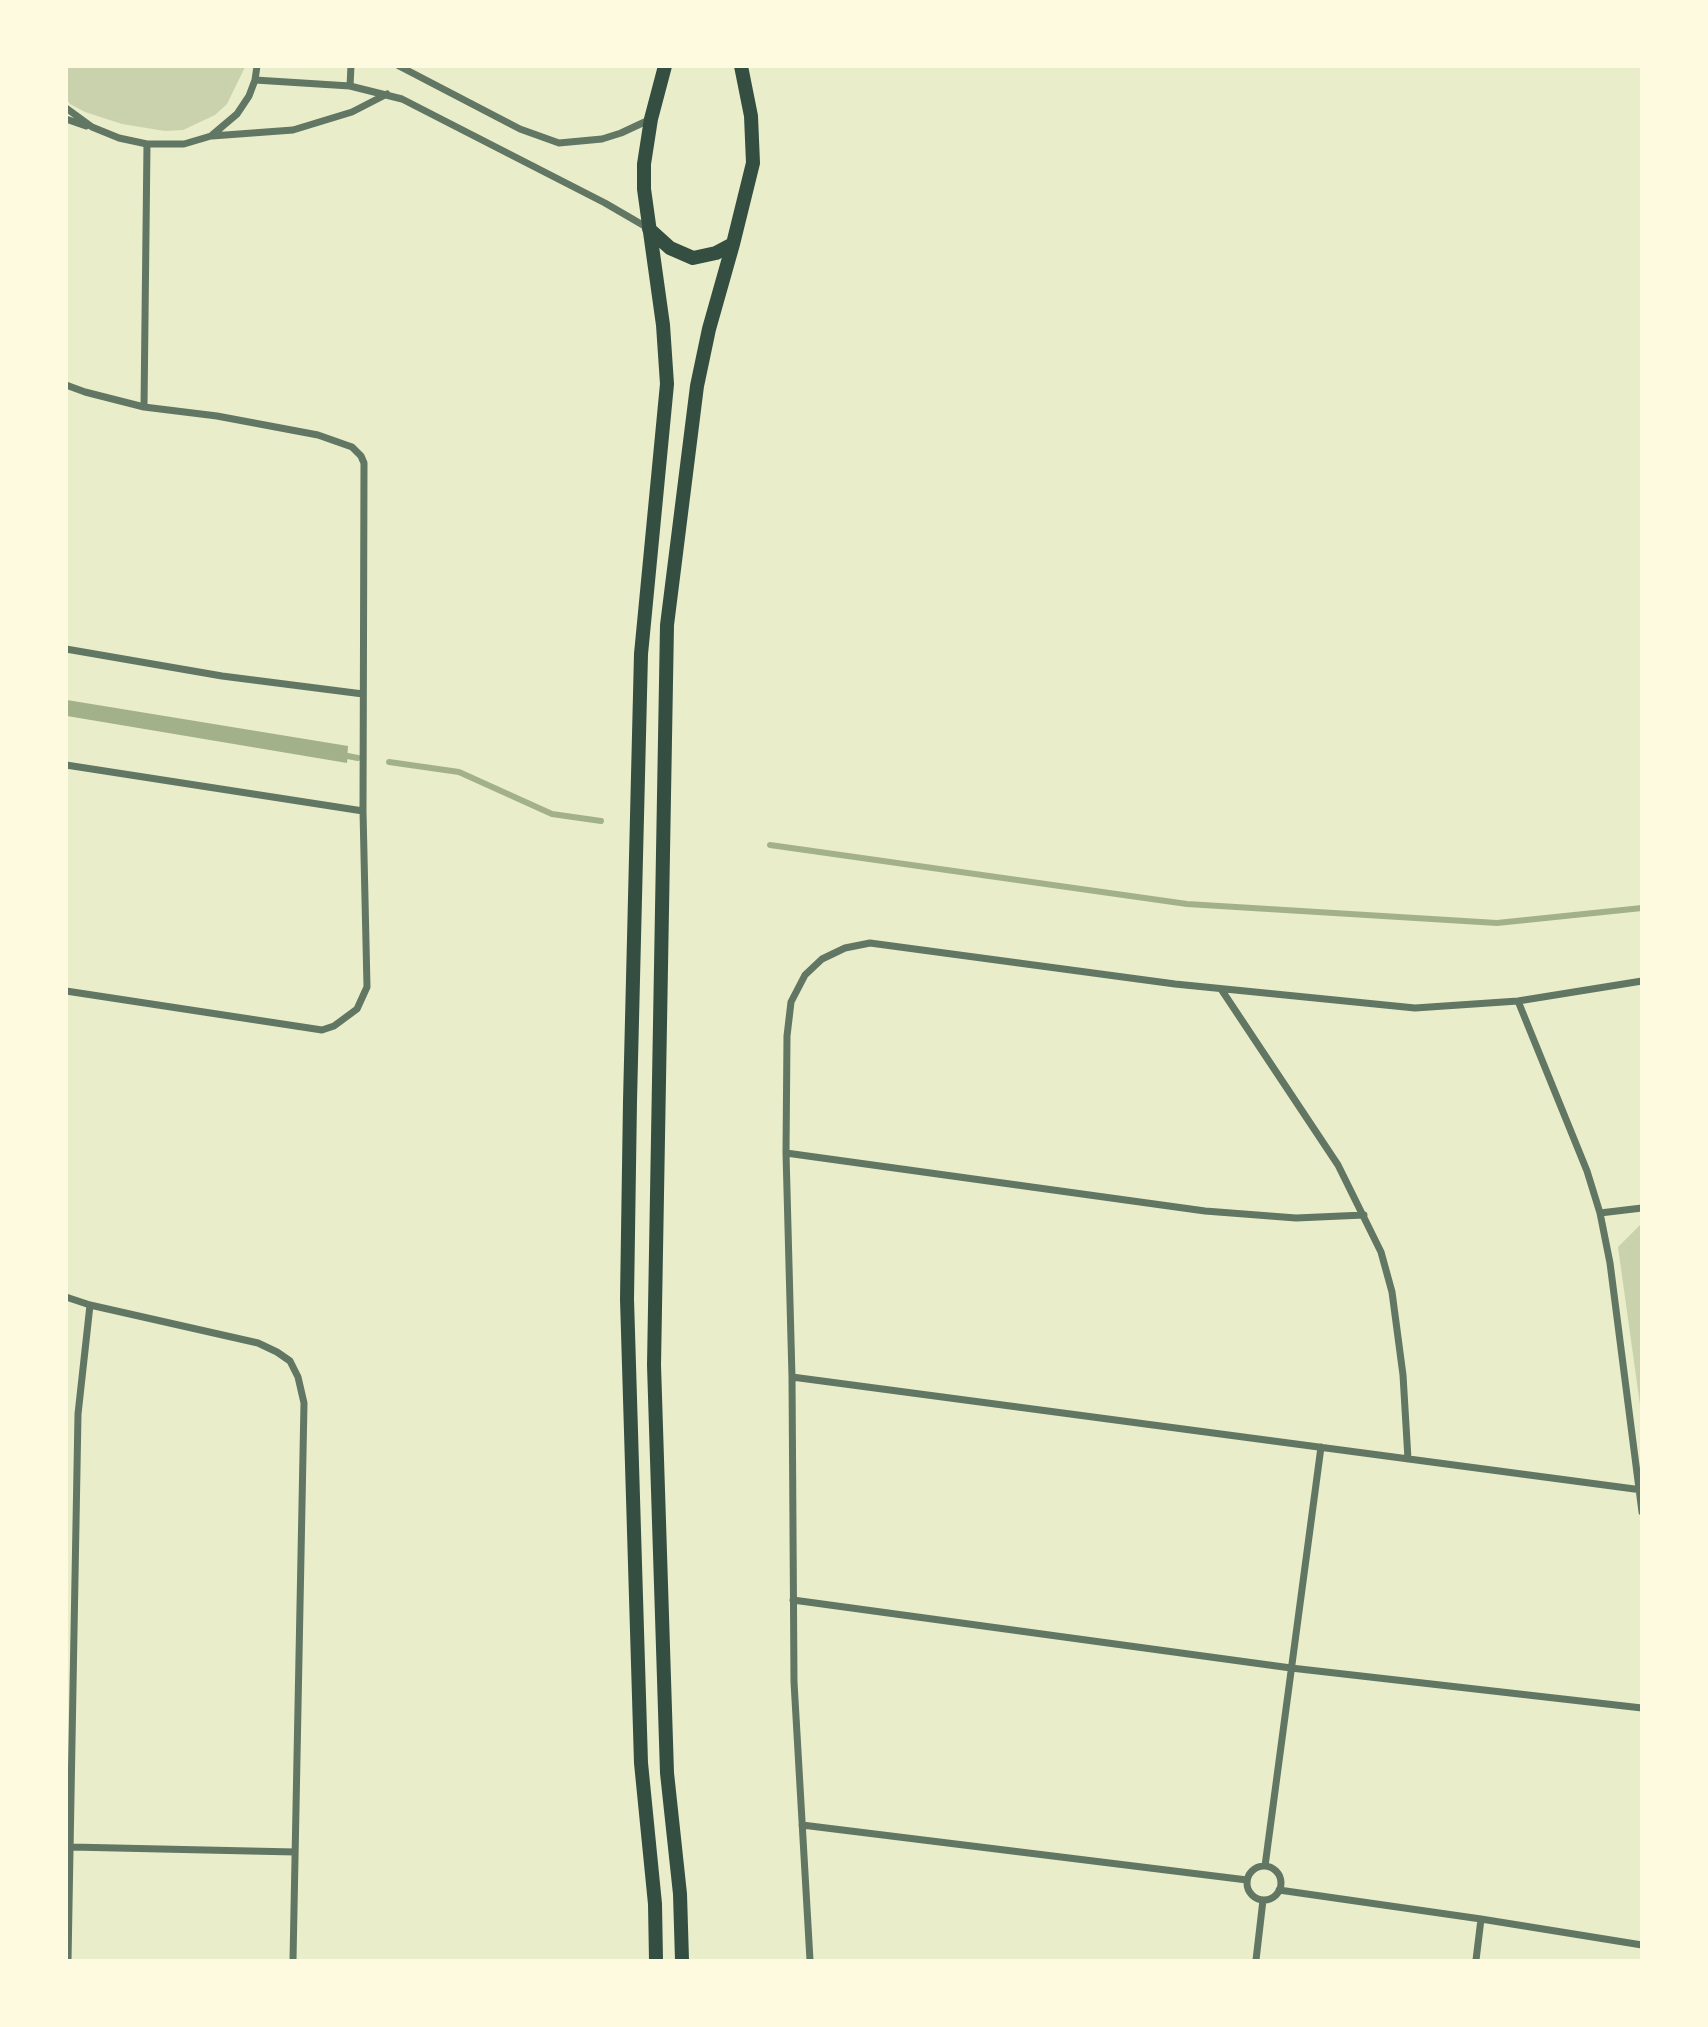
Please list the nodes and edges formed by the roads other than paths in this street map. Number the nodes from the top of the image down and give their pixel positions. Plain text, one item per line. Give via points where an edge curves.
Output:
1 (257, 66) edge
2 (351, 66) edge
3 (399, 66) edge
4 (665, 66) edge
5 (676, 66) edge
6 (741, 66) edge
7 (255, 80) junction
8 (661, 83) junction
9 (350, 86) junction
10 (387, 94) junction
11 (66, 108) edge
12 (66, 119) edge
13 (651, 119) junction
14 (92, 127) junction
15 (211, 136) junction
16 (147, 144) junction
17 (649, 229) junction
18 (733, 244) junction
19 (66, 385) edge
20 (144, 407) junction
21 (66, 649) edge
22 (363, 694) junction
23 (66, 765) edge
24 (363, 811) junction
25 (1642, 981) edge
26 (1220, 989) junction
27 (66, 991) edge
28 (1518, 1001) junction
29 (786, 1153) junction
30 (1642, 1208) edge
31 (1600, 1213) junction
32 (1364, 1215) junction
33 (66, 1297) edge
34 (90, 1305) junction
35 (792, 1377) junction
36 (1321, 1447) junction
37 (1408, 1458) junction
38 (1640, 1489) edge
39 (1642, 1512) edge
40 (70, 1529) edge
41 (793, 1600) junction
42 (1291, 1668) junction
43 (1642, 1708) edge
44 (68, 1759) edge
45 (802, 1825) junction
46 (71, 1847) junction
47 (295, 1852) junction
48 (1265, 1866) junction
49 (1247, 1880) junction
50 (1279, 1890) junction
51 (1263, 1900) junction
52 (1481, 1919) junction
53 (1642, 1945) edge
54 (68, 1961) edge
55 (293, 1961) edge
56 (656, 1961) edge
57 (682, 1961) edge
58 (810, 1961) edge
59 (1256, 1961) edge
60 (1476, 1961) edge

1 - 7 street
2 - 9 street
3 - 13 street via 520,129 559,143 602,139
4 - 8 main road
5 - 8 main road
6 - 18 main road via 751,117 753,163
7 - 9 street
7 - 15 street via 237,114
8 - 13 main road
9 - 10 street
10 - 15 street via 342,116 293,130
10 - 17 street
11 - 14 street
12 - 14 street
13 - 17 main road via 644,164
14 - 16 street
15 - 16 street via 184,144
16 - 20 street
17 - 18 main road via 670,248 693,258 716,254
17 - 56 main road via 667,384 641,654 627,1299 641,1763
18 - 57 main road via 697,386 667,625 654,1365 667,1773
19 - 20 street
20 - 22 street via 318,435 352,447 361,456
21 - 22 street
22 - 24 street
23 - 24 street
24 - 27 street via 367,987 357,1009 334,1026 307,1029
25 - 28 street
26 - 28 street via 1415,1008
26 - 29 street via 870,943 845,948 822,958 805,975 792,1002
26 - 32 street via 1338,1165
28 - 31 street
29 - 32 street via 1205,1211 1296,1218
29 - 35 street
30 - 31 street
31 - 38 street
32 - 37 street via 1392,1292
33 - 34 street
34 - 40 street
34 - 47 street via 258,1343 290,1362 298,1377 304,1403
35 - 36 street
35 - 41 street
36 - 37 street
36 - 42 street
37 - 38 street
38 - 39 street
40 - 44 street
41 - 42 street
41 - 45 street
42 - 43 street
42 - 48 street
44 - 46 street
45 - 49 street
45 - 58 street
46 - 47 street
46 - 54 street
47 - 55 street
48 - 49 street via 1250,1872
48 - 50 street via 1278,1875
49 - 51 street via 1251,1894
50 - 51 street
50 - 52 street
51 - 59 street
52 - 53 street
52 - 60 street

